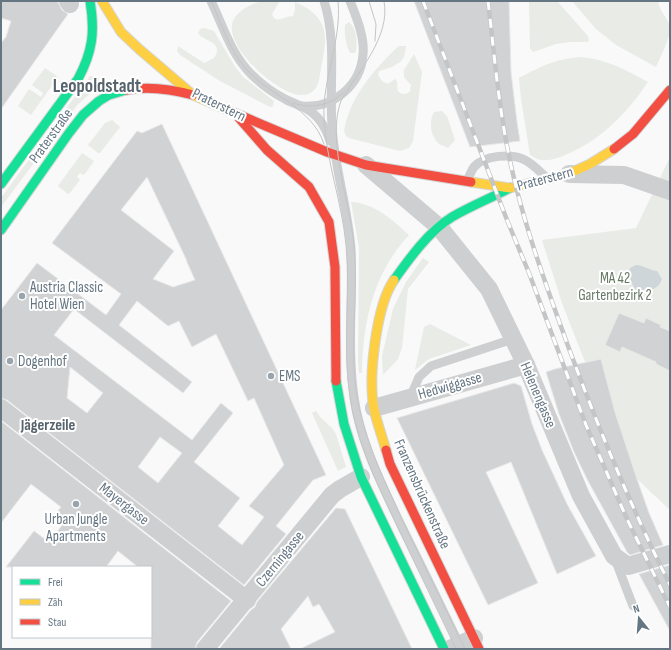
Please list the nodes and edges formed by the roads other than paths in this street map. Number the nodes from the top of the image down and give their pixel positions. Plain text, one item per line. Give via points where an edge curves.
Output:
1 (90, 1) edge
2 (102, 1) edge
3 (212, 1) edge
4 (324, 1) edge
5 (350, 1) edge
6 (670, 90) edge
7 (192, 94) junction
8 (331, 102) junction
9 (298, 105) junction
10 (235, 114) junction
11 (335, 155) junction
12 (366, 165) junction
13 (568, 174) junction
14 (548, 179) junction
15 (467, 181) junction
16 (1, 184) edge
17 (510, 188) junction
18 (670, 191) edge
19 (439, 227) junction
20 (1, 230) edge
21 (514, 339) junction
22 (526, 365) junction
23 (410, 398) junction
24 (1, 408) edge
25 (374, 408) junction
26 (361, 478) junction
27 (670, 554) edge
28 (621, 561) junction
29 (247, 600) junction
30 (633, 606) dead end
31 (461, 646) edge
32 (205, 649) edge

1 - 16 main road, Praterstraße via 93,22 87,62 78,79
2 - 7 main road, Praterstern via 121,32
3 - 9 lane via 233,50 246,68 280,97
4 - 8 lane via 331,36
5 - 8 lane via 361,34 363,54 360,70 346,91
6 - 13 main road, Praterstern via 633,134 611,152
7 - 10 main road, Praterstern
7 - 20 main road, Praterstraße via 155,88 113,93 103,99 83,114
8 - 9 lane via 316,106
8 - 11 lane
9 - 11 lane via 319,119 329,136
10 - 11 main road, Praterstern
10 - 26 main road via 267,150 309,187 329,222 335,267 336,380 344,424
11 - 12 main road, Praterstern
11 - 31 lane via 351,247 351,364 359,423 382,486
12 - 15 main road, Praterstern
12 - 19 street, Praterstern
13 - 14 main road, Praterstern
13 - 18 street via 624,175
14 - 15 lane via 524,160 516,156 504,156 480,162 474,167
14 - 17 main road, Praterstern
15 - 17 main road, Praterstern
17 - 19 main road, Franzensbrückenstraße via 451,218
19 - 21 street, Helenengasse via 489,289
19 - 25 main road, Franzensbrückenstraße via 406,263 390,286 381,313 373,355
21 - 22 street, Helenengasse
21 - 23 lane via 431,366 419,377
22 - 23 street, Hedwiggasse
22 - 28 street, Helenengasse via 581,496
23 - 25 street, Hedwiggasse
24 - 29 street, Mayergasse
25 - 31 main road, Franzensbrückenstraße via 390,464
26 - 29 street, Czerningasse via 332,495
26 - 31 main road
27 - 28 street
28 - 30 lane
29 - 32 street, Czerningasse

